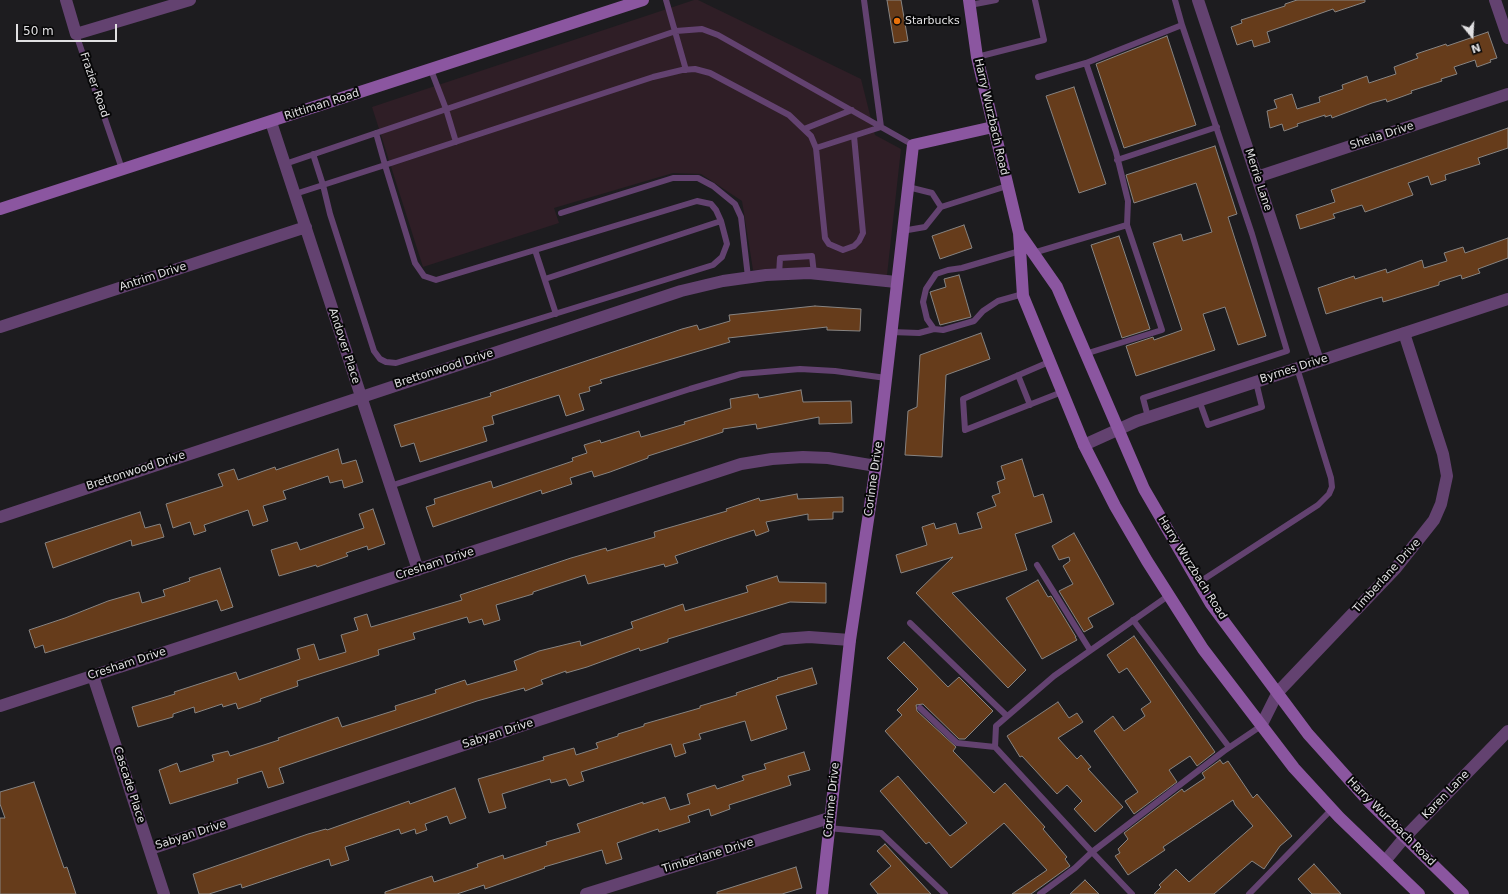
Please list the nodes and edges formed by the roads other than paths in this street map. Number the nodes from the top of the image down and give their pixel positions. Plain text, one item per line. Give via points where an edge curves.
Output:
1 (66, 0) edge
2 (190, 0) edge
3 (643, 0) edge
4 (666, 0) edge
5 (864, 0) edge
6 (996, 0) edge
7 (1036, 0) edge
8 (1175, 0) edge
9 (1495, 0) edge
10 (1200, 1) edge
11 (969, 2) edge
12 (1182, 25) junction
13 (676, 31) junction
14 (76, 34) junction
15 (1508, 38) edge
16 (977, 57) junction
17 (1086, 63) junction
18 (431, 70) junction
19 (686, 70) junction
20 (1038, 77) dead end
21 (1508, 94) edge
22 (446, 109) junction
23 (852, 110) junction
24 (271, 122) junction
25 (881, 126) junction
26 (993, 127) junction
27 (1217, 127) junction
28 (804, 128) junction
29 (376, 133) junction
30 (854, 136) junction
31 (456, 142) junction
32 (913, 145) junction
33 (816, 148) junction
34 (313, 154) junction
35 (1118, 160) junction
36 (285, 164) junction
37 (386, 165) junction
38 (122, 169) junction
39 (1257, 177) junction
40 (323, 185) junction
41 (1007, 186) junction
42 (908, 187) junction
43 (295, 194) junction
44 (941, 207) junction
45 (0, 209) edge
46 (560, 213) dead end
47 (721, 221) junction
48 (1127, 225) junction
49 (306, 227) junction
50 (902, 231) junction
51 (1019, 234) junction
52 (535, 250) junction
53 (1020, 251) junction
54 (1033, 253) junction
55 (779, 274) junction
56 (814, 274) junction
57 (748, 277) junction
58 (545, 279) junction
59 (896, 282) junction
60 (1023, 294) junction
61 (1508, 299) edge
62 (556, 314) junction
63 (0, 327) edge
64 (934, 329) junction
65 (891, 332) junction
66 (1404, 333) junction
67 (1085, 354) junction
68 (1318, 361) junction
69 (1049, 362) junction
70 (1297, 368) junction
71 (1018, 375) junction
72 (886, 378) junction
73 (1256, 382) junction
74 (1062, 392) junction
75 (360, 397) junction
76 (1199, 400) junction
77 (1030, 405) junction
78 (1148, 417) junction
79 (1118, 430) junction
80 (1084, 445) junction
81 (876, 466) junction
82 (390, 486) junction
83 (0, 517) edge
84 (1037, 565) dead end
85 (418, 570) junction
86 (1198, 583) junction
87 (1168, 596) junction
88 (1133, 620) junction
89 (910, 623) dead end
90 (850, 640) junction
91 (1090, 650) junction
92 (93, 676) junction
93 (1278, 692) junction
94 (0, 706) edge
95 (920, 708) dead end
96 (1007, 716) junction
97 (1261, 726) junction
98 (1508, 731) edge
99 (995, 747) junction
100 (1227, 749) junction
101 (1332, 809) junction
102 (829, 823) junction
103 (1405, 837) junction
104 (150, 849) junction
105 (1092, 852) junction
106 (1385, 861) junction
107 (164, 894) edge
108 (586, 894) edge
109 (822, 894) edge
110 (945, 894) edge
111 (1040, 894) edge
112 (1132, 894) edge
113 (1249, 894) edge
114 (1418, 894) edge
115 (1463, 894) edge

1 - 14 street, Frazier Road
2 - 14 street
3 - 18 main road, Rittiman Road
4 - 13 lane
5 - 25 lane
6 - 11 lane
7 - 16 lane via 1044,40
8 - 12 lane
9 - 15 street
10 - 39 street, Merrie Lane
11 - 16 main road, Harry Wurzbach Road
12 - 17 lane
12 - 27 lane
13 - 19 lane
13 - 22 lane
13 - 23 lane via 702,29 718,35
14 - 38 lane, Frazier Road
16 - 26 main road, Harry Wurzbach Road
17 - 20 lane
17 - 35 lane
18 - 22 lane
18 - 24 main road, Rittiman Road
19 - 28 lane via 695,69 710,73 789,115
19 - 31 lane via 653,78
21 - 39 street, Sheila Drive
22 - 29 lane
22 - 31 lane
23 - 25 lane
23 - 28 lane
24 - 36 street, Andover Place
24 - 38 main road, Rittiman Road
25 - 30 lane
25 - 32 lane
26 - 32 main road
26 - 41 main road, Harry Wurzbach Road
27 - 35 lane
27 - 78 lane via 1287,350 1143,398
28 - 33 lane
29 - 34 lane
29 - 37 lane
30 - 33 lane
30 - 33 lane via 863,233 860,241 843,250 829,244 825,238
31 - 37 lane
32 - 42 main road, Corinne Drive
34 - 36 lane
34 - 40 lane
35 - 48 lane via 1128,201
36 - 43 street, Andover Place
37 - 40 lane
37 - 52 lane via 415,263 424,276 436,280
38 - 45 main road, Rittiman Road
39 - 68 street, Merrie Lane
40 - 43 lane
40 - 62 lane via 374,351 380,359 396,363
41 - 44 lane
41 - 51 main road, Harry Wurzbach Road
42 - 44 lane via 932,193
42 - 50 main road, Corinne Drive
43 - 49 street, Andover Place
44 - 50 lane via 925,227
46 - 57 lane via 673,178 698,178 713,186 735,204 741,217
47 - 52 lane via 711,204 697,201
47 - 58 lane
47 - 62 lane via 727,244 722,257 713,265
48 - 54 lane
48 - 67 lane via 1162,330
49 - 63 street, Antrim Drive
49 - 75 street, Andover Place
50 - 59 main road, Corinne Drive
51 - 53 main road, Harry Wurzbach Road
51 - 54 main road, Harry Wurzbach Road
52 - 58 lane
53 - 60 main road, Harry Wurzbach Road
53 - 64 lane via 936,274 926,289 923,302 927,319
54 - 67 main road, Harry Wurzbach Road via 1057,287
55 - 56 street, Brettonwood Drive
55 - 56 lane via 780,258 812,256
55 - 57 street, Brettonwood Drive
56 - 59 street, Brettonwood Drive
57 - 75 street, Brettonwood Drive via 681,291
58 - 62 lane
59 - 65 main road, Corinne Drive
60 - 64 lane via 998,301 974,321 943,330
60 - 69 main road, Harry Wurzbach Road
61 - 66 street, Byrnes Drive
64 - 65 lane via 919,333
65 - 72 main road, Corinne Drive
66 - 68 street, Byrnes Drive
66 - 93 street, Timberlane Drive via 1448,476 1441,504 1434,520 1396,568
67 - 79 main road, Harry Wurzbach Road
68 - 70 street, Byrnes Drive
69 - 71 lane
69 - 74 main road, Harry Wurzbach Road
70 - 73 street, Byrnes Drive
70 - 86 lane via 1331,478 1332,487 1329,494 1318,504
71 - 77 lane
71 - 77 lane via 963,399 965,430
72 - 81 main road, Corinne Drive
72 - 82 lane via 800,369 741,374
73 - 76 street, Byrnes Drive
73 - 76 lane via 1262,407 1208,425
74 - 77 lane
74 - 80 main road, Harry Wurzbach Road
75 - 82 street, Andover Place
75 - 83 street, Brettonwood Drive
76 - 78 street, Byrnes Drive
78 - 79 street, Byrnes Drive
79 - 80 street, Byrnes Drive
79 - 86 main road, Harry Wurzbach Road via 1144,489
80 - 87 main road, Harry Wurzbach Road via 1115,506
81 - 85 street, Cresham Drive via 828,458 803,457 742,464
81 - 90 main road, Corinne Drive
82 - 85 street, Andover Place
84 - 91 lane
85 - 92 street, Cresham Drive
86 - 93 main road, Harry Wurzbach Road
87 - 88 lane
87 - 97 main road, Harry Wurzbach Road via 1203,649
88 - 91 lane
88 - 100 lane
89 - 96 lane
90 - 102 main road, Corinne Drive
90 - 104 street, Sabyan Drive via 809,637 784,639
91 - 96 lane via 1054,676
92 - 94 street, Cresham Drive
92 - 104 street, Cascade Place
93 - 97 street, Timberlane Drive
93 - 103 main road, Harry Wurzbach Road via 1308,734 1370,803
95 - 99 lane via 958,743
96 - 99 lane via 996,726
97 - 100 lane
97 - 101 main road, Harry Wurzbach Road via 1294,768
98 - 103 street, Karen Lane
99 - 105 lane
100 - 105 lane
101 - 106 main road, Harry Wurzbach Road
101 - 113 lane
102 - 108 street, Timberlane Drive
102 - 109 main road, Corinne Drive
102 - 110 lane via 881,833
103 - 106 street, Karen Lane
103 - 115 main road, Harry Wurzbach Road
104 - 107 street, Cascade Place
105 - 111 lane
105 - 112 lane
106 - 114 main road, Harry Wurzbach Road

